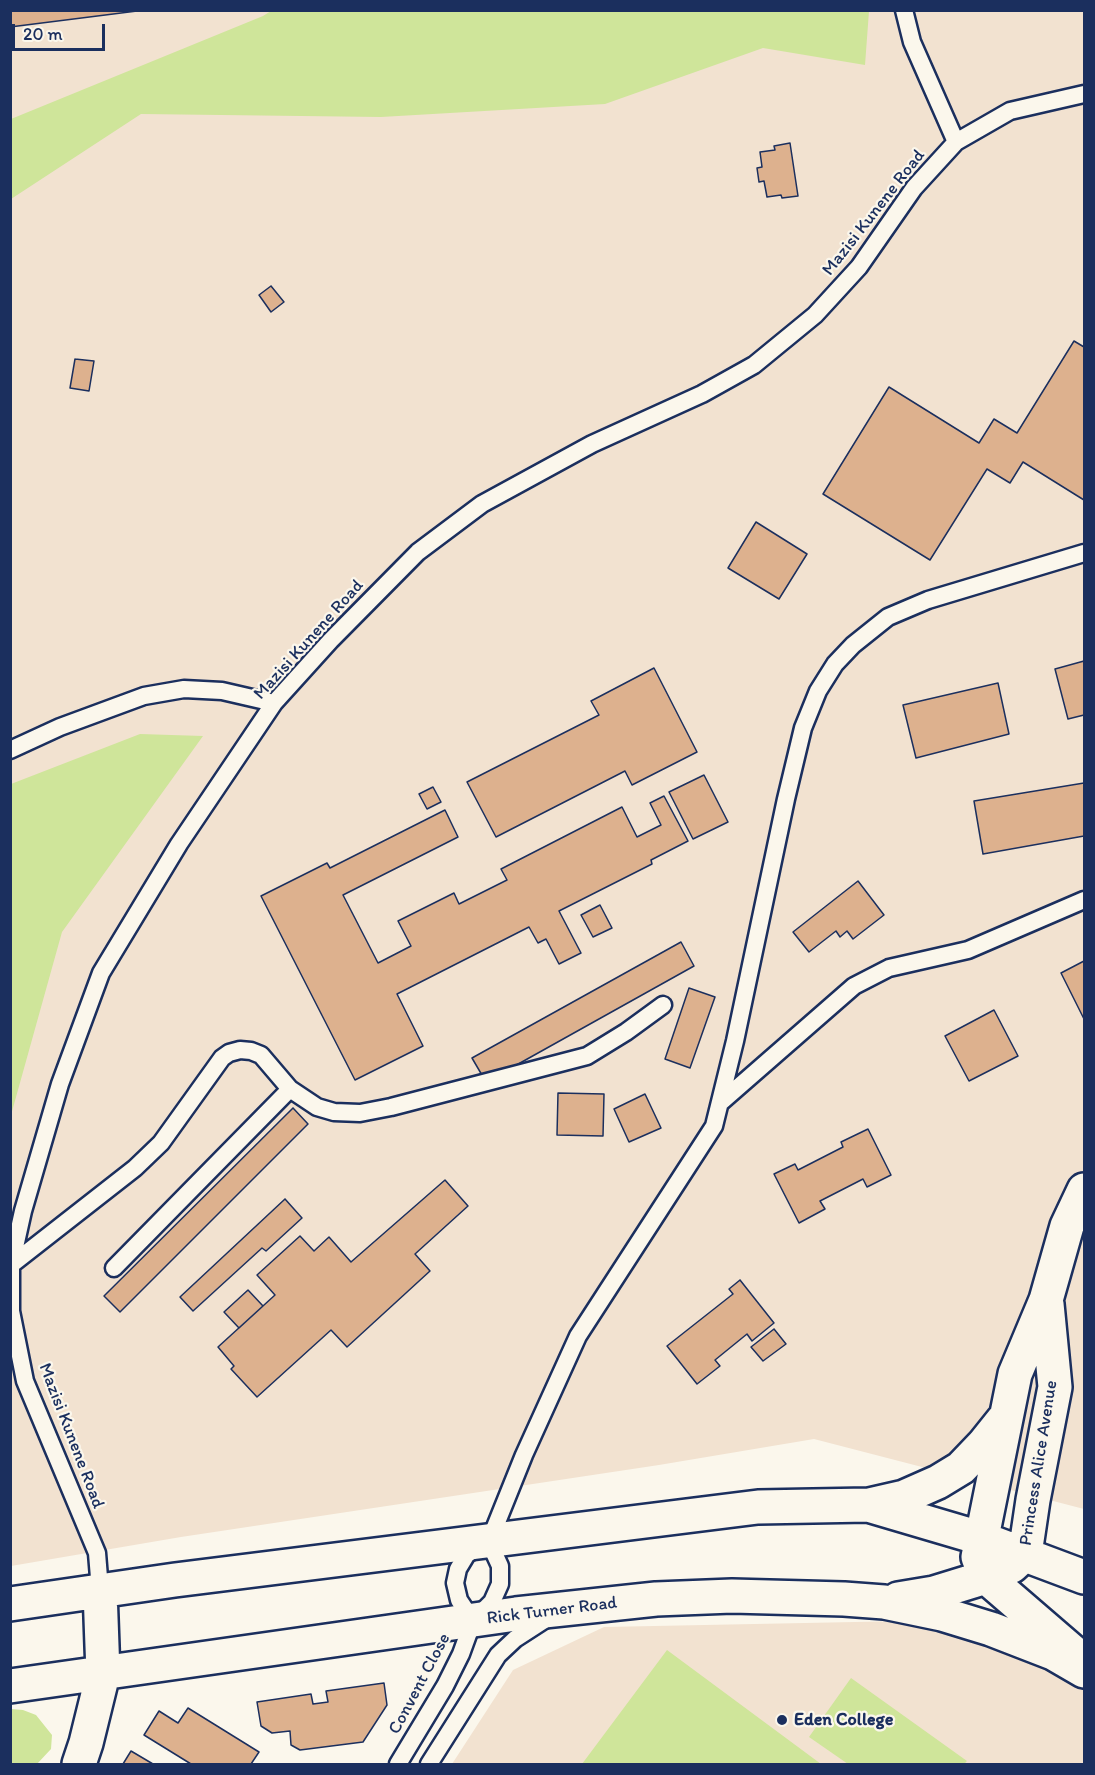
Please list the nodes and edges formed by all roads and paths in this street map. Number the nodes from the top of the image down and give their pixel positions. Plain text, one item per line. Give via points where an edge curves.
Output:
1 (904, 10) edge
2 (1084, 94) edge
3 (956, 142) junction
4 (1084, 553) edge
5 (274, 703) junction
6 (10, 750) edge
7 (1084, 900) edge
8 (663, 1005) dead end
9 (290, 1089) junction
10 (720, 1103) junction
11 (1084, 1190) edge
12 (12, 1265) edge
13 (114, 1268) dead end
14 (1046, 1300) junction
15 (11, 1311) edge
16 (1006, 1416) junction
17 (868, 1505) junction
18 (980, 1538) junction
19 (489, 1542) junction
20 (1025, 1554) junction
21 (986, 1577) junction
22 (1084, 1577) edge
23 (100, 1590) junction
24 (884, 1602) junction
25 (10, 1604) edge
26 (562, 1609) junction
27 (473, 1621) junction
28 (1084, 1661) edge
29 (1084, 1671) edge
30 (103, 1674) junction
31 (10, 1686) edge
32 (79, 1764) edge
33 (398, 1764) edge
34 (429, 1764) edge

1 - 3 lane via 912,42
2 - 3 lane, Mazisi Kunene Road via 1010,111
3 - 5 lane, Mazisi Kunene Road via 914,188 859,267 815,315 754,364 702,394 592,444 482,504 418,552
4 - 10 lane via 928,600 888,617 835,664 818,691 803,728
5 - 6 lane via 222,691 184,689 144,696 60,726
5 - 12 lane, Mazisi Kunene Road via 179,844 101,973 60,1084 23,1211
7 - 10 lane via 968,950 889,968 854,986
8 - 9 lane via 587,1056 391,1107 360,1113 334,1112 317,1107
9 - 12 lane via 261,1055 251,1050 229,1053 161,1143
9 - 13 lane
10 - 19 lane via 706,1140 578,1336
11 - 14 main road, Princess Alice Avenue via 1067,1226
12 - 15 lane, Mazisi Kunene Road
14 - 16 main road, Princess Alice Avenue via 1015,1374
14 - 20 main road, Princess Alice Avenue via 1055,1387
15 - 23 lane, Mazisi Kunene Road via 25,1380 97,1553
16 - 17 main road via 984,1446 946,1478 904,1497
16 - 18 main road, Princess Alice Avenue
17 - 18 main road
17 - 19 main road via 758,1507
18 - 20 main road
18 - 21 main road, Princess Alice Avenue via 978,1557
19 - 23 main road
19 - 27 lane, Convent Close via 500,1566 500,1584 492,1602
19 - 27 lane, Convent Close via 467,1554 455,1583 459,1600
20 - 21 main road via 1011,1566
20 - 22 main road
21 - 24 main road via 934,1593
21 - 28 main road
23 - 25 main road
23 - 30 main road
24 - 26 main road, Rick Turner Road via 732,1596
24 - 29 main road, Rick Turner Road via 991,1629 1053,1653
26 - 27 main road, Rick Turner Road
26 - 34 lane via 515,1639 498,1655
27 - 30 main road, Rick Turner Road
27 - 33 lane, Convent Close via 445,1686
30 - 31 main road, Rick Turner Road
30 - 32 main road

